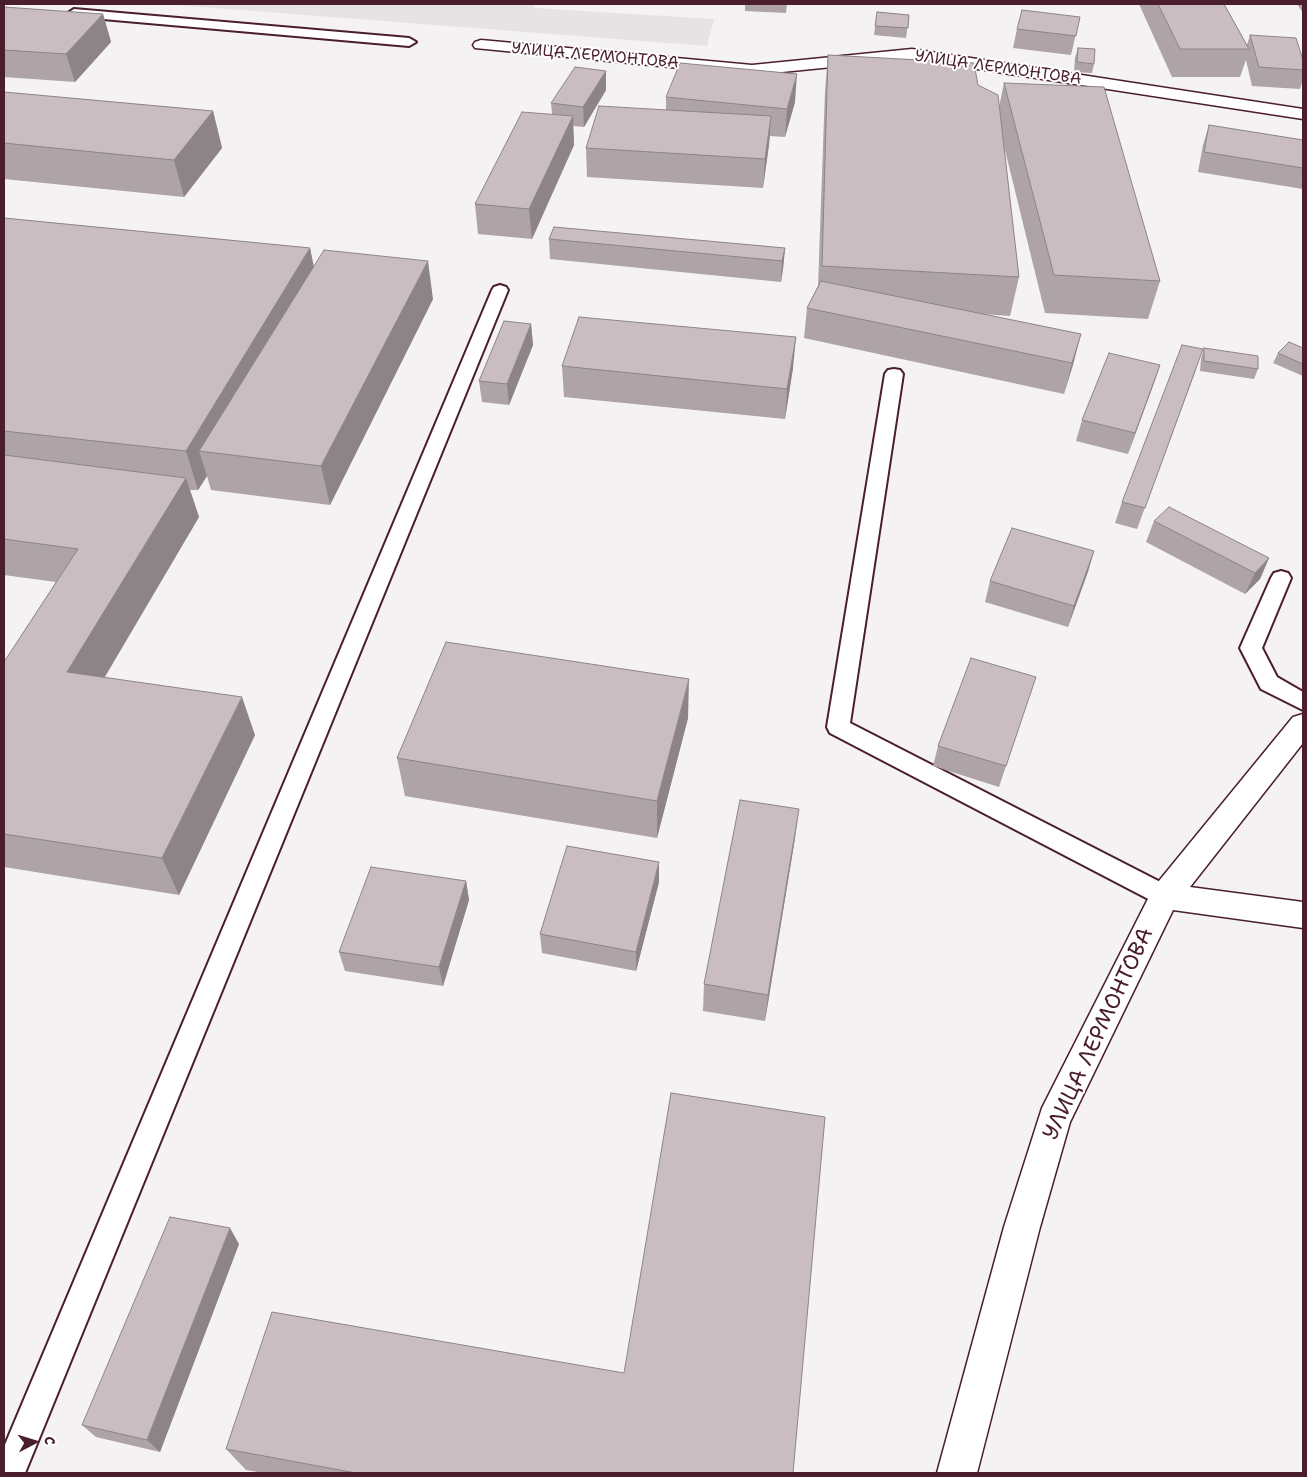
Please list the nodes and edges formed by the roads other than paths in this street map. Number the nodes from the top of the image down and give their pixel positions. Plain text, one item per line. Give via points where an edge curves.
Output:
1 (63, 12) edge
2 (409, 42) dead end
3 (481, 45) dead end
4 (1303, 114) edge
5 (500, 290) dead end
6 (894, 374) dead end
7 (1282, 578) dead end
8 (1303, 702) edge
9 (1303, 724) edge
10 (1165, 896) junction
11 (1303, 915) edge
12 (9, 1473) edge
13 (958, 1473) edge

1 - 2 lane
3 - 4 street, УЛИЦА ЛЕРМОНТОВА via 752,70 912,54
5 - 12 lane
6 - 10 lane via 838,727
7 - 8 lane via 1251,648 1269,683
9 - 10 street, УЛИЦА ЛЕРМОНТОВА
10 - 11 street
10 - 13 street, УЛИЦА ЛЕРМОНТОВА via 1054,1118

